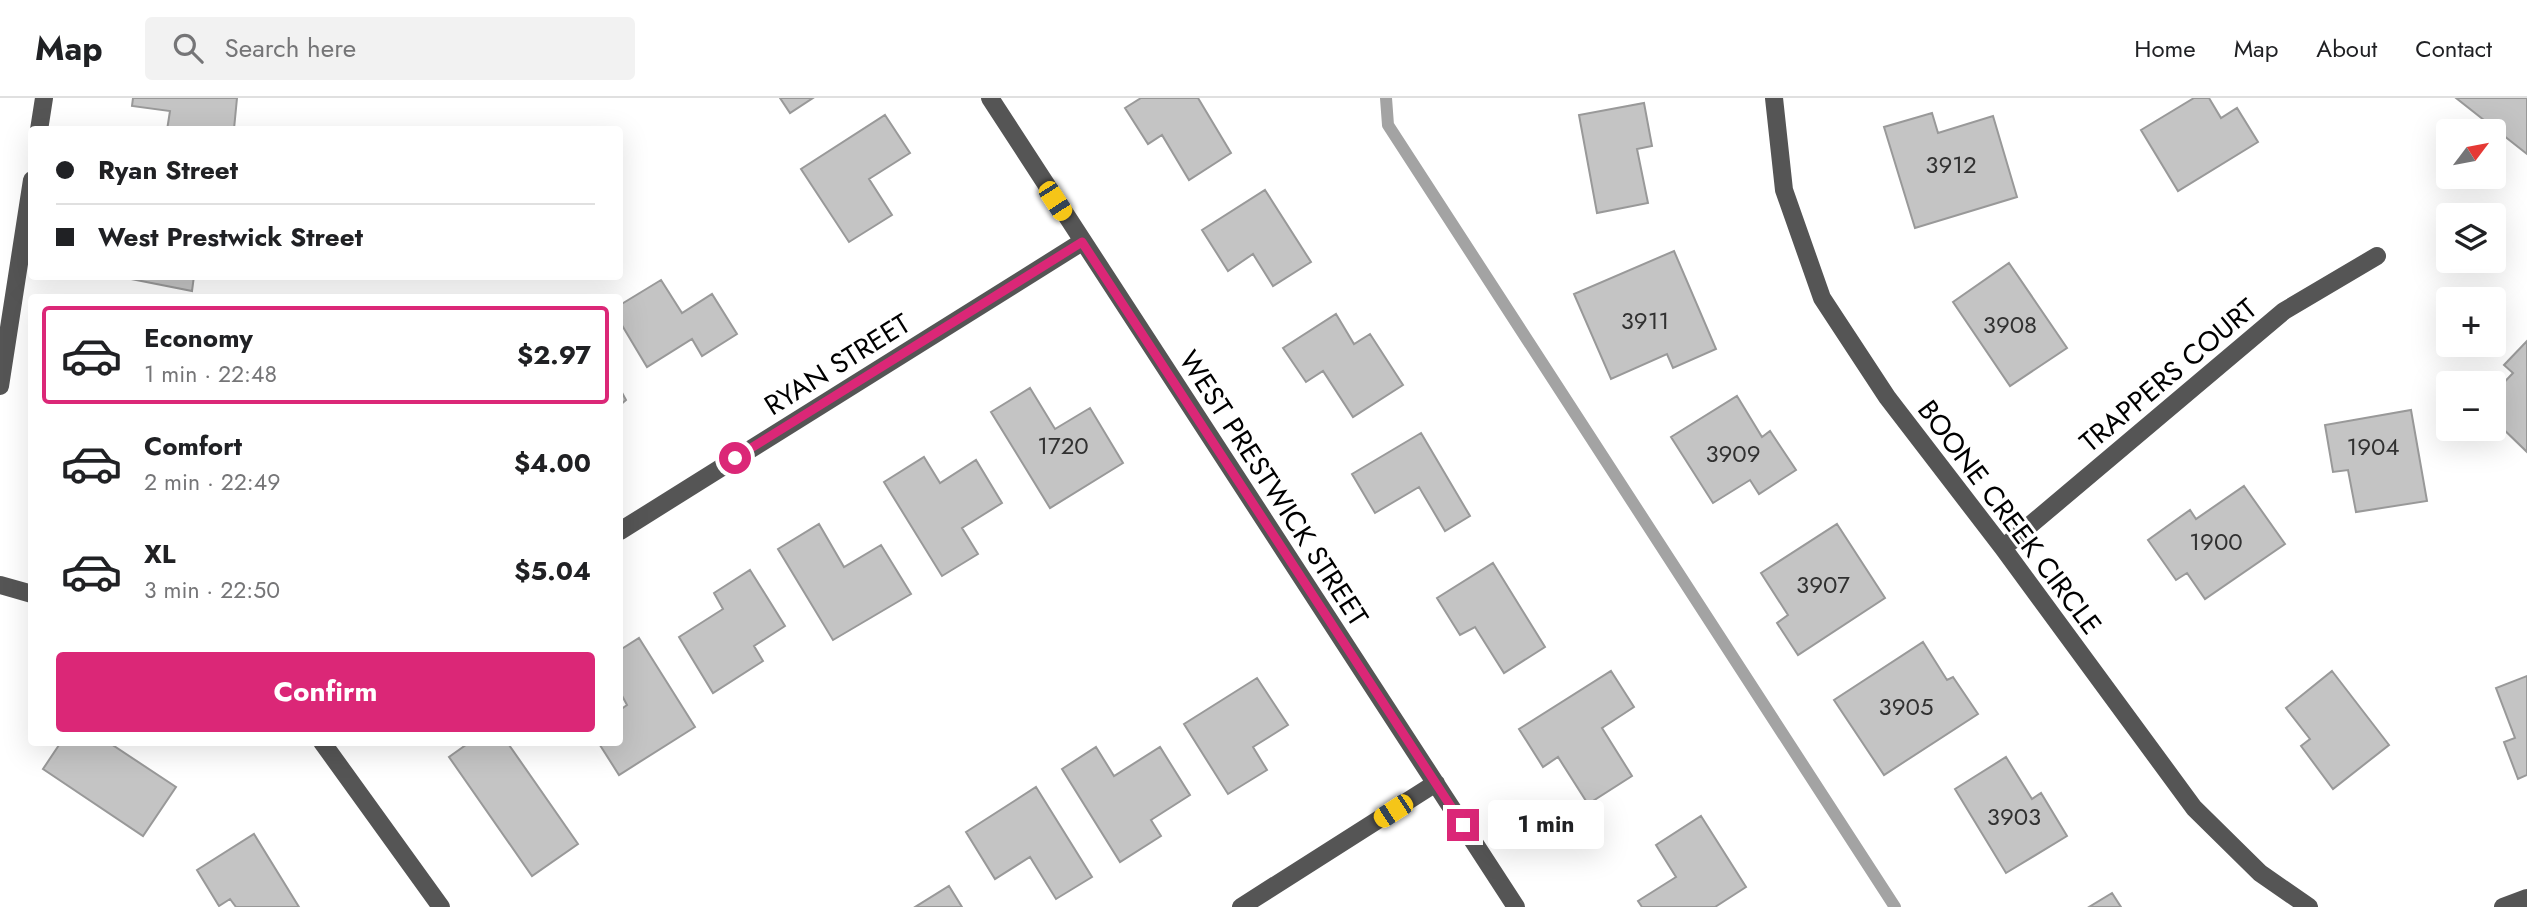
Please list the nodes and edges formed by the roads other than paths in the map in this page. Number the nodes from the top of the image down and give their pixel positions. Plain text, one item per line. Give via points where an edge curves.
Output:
1 (44, 98) edge
2 (990, 98) edge
3 (1774, 98) edge
4 (40, 126) edge
5 (28, 206) edge
6 (1082, 242) junction
7 (2378, 256) dead end
8 (0, 386) edge
9 (623, 529) edge
10 (2003, 548) junction
11 (0, 585) edge
12 (28, 593) edge
13 (325, 746) edge
14 (1436, 783) junction
15 (2527, 898) edge
16 (441, 907) edge
17 (1241, 907) edge
18 (1516, 907) edge
19 (2309, 907) edge
20 (2503, 907) edge

1 - 4 street
2 - 6 street, WEST PRESTWICK STREET
3 - 10 street, BOONE CREEK CIRCLE via 1784,190 1822,298 1887,397
5 - 8 street
6 - 9 street, RYAN STREET
6 - 14 street, WEST PRESTWICK STREET
7 - 10 street, TRAPPERS COURT via 2284,311
10 - 19 street, BOONE CREEK CIRCLE via 2194,808 2260,873
11 - 12 street
13 - 16 street
14 - 17 street
14 - 18 street, WEST PRESTWICK STREET
15 - 20 street

